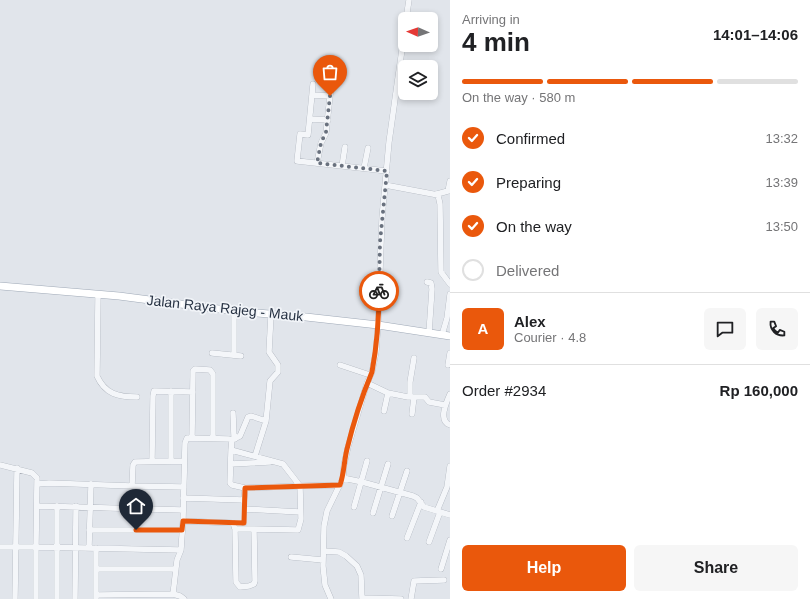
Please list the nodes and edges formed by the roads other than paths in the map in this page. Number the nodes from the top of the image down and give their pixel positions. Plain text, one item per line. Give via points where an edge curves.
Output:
1 (409, 0) edge
2 (407, 12) edge
3 (401, 52) edge
4 (313, 84) dead end
5 (331, 85) dead end
6 (312, 95) junction
7 (330, 96) junction
8 (310, 119) junction
9 (328, 120) junction
10 (345, 147) dead end
11 (368, 148) dead end
12 (317, 163) junction
13 (342, 166) junction
14 (364, 168) junction
15 (387, 171) junction
16 (450, 181) edge
17 (385, 185) junction
18 (436, 194) junction
19 (427, 282) dead end
20 (450, 284) edge
21 (0, 286) edge
22 (98, 295) junction
23 (450, 296) edge
24 (234, 312) junction
25 (271, 315) junction
26 (378, 325) junction
27 (429, 333) junction
28 (442, 335) junction
29 (450, 336) edge
30 (212, 353) dead end
31 (450, 353) edge
32 (414, 358) dead end
33 (448, 365) dead end
34 (340, 366) dead end
35 (370, 375) junction
36 (367, 383) junction
37 (171, 391) junction
38 (193, 392) junction
39 (388, 393) junction
40 (450, 394) edge
41 (137, 397) dead end
42 (412, 397) junction
43 (445, 405) junction
44 (384, 411) dead end
45 (233, 413) dead end
46 (412, 414) dead end
47 (266, 421) junction
48 (450, 425) edge
49 (192, 438) junction
50 (213, 438) junction
51 (234, 439) junction
52 (231, 450) junction
53 (255, 456) junction
54 (152, 461) junction
55 (171, 461) junction
56 (184, 461) junction
57 (274, 461) junction
58 (368, 461) dead end
59 (231, 464) junction
60 (388, 464) dead end
61 (0, 465) edge
62 (450, 467) edge
63 (17, 468) junction
64 (407, 471) dead end
65 (342, 478) junction
66 (362, 482) junction
67 (38, 484) junction
68 (91, 484) junction
69 (340, 485) junction
70 (132, 486) junction
71 (300, 486) junction
72 (184, 487) junction
73 (381, 487) junction
74 (448, 487) edge
75 (245, 488) junction
76 (400, 492) junction
77 (184, 498) junction
78 (244, 500) junction
79 (421, 502) junction
80 (37, 506) junction
81 (57, 506) junction
82 (76, 506) junction
83 (90, 507) junction
84 (354, 507) dead end
85 (244, 509) junction
86 (183, 510) junction
87 (438, 511) junction
88 (300, 512) junction
89 (373, 513) dead end
90 (450, 514) edge
91 (392, 516) dead end
92 (183, 521) junction
93 (233, 523) junction
94 (244, 526) junction
95 (235, 529) junction
96 (254, 529) junction
97 (89, 530) junction
98 (182, 530) junction
99 (407, 538) dead end
100 (450, 540) edge
101 (429, 542) dead end
102 (0, 547) edge
103 (16, 547) junction
104 (36, 547) junction
105 (56, 547) junction
106 (76, 548) junction
107 (89, 548) junction
108 (96, 548) junction
109 (181, 550) junction
110 (324, 551) junction
111 (292, 557) dead end
112 (323, 560) junction
113 (96, 569) junction
114 (176, 569) junction
115 (441, 569) dead end
116 (444, 580) dead end
117 (173, 594) junction
118 (96, 597) edge
119 (157, 597) edge
120 (16, 599) edge
121 (36, 599) edge
122 (56, 599) edge
123 (75, 599) edge
124 (184, 599) edge
125 (331, 599) edge
126 (362, 599) edge
127 (401, 599) edge
128 (411, 599) edge

1 - 2 street
3 - 15 street
4 - 6 street
5 - 7 street
6 - 7 street
6 - 8 street
7 - 9 street
8 - 9 street
8 - 12 street via 308,135 300,134 297,161
9 - 12 street
10 - 13 street
11 - 14 street
12 - 13 street
13 - 14 street
14 - 15 street
15 - 17 street
16 - 18 street via 448,192
17 - 18 street
17 - 26 street via 380,242
18 - 20 street via 439,196 440,204 441,272
19 - 27 street via 431,283 432,289
21 - 22 main road, Jalan Raya Rajeg - Mauk
22 - 24 main road, Jalan Raya Rajeg - Mauk
22 - 41 street via 97,376 102,386 112,393
23 - 28 street
24 - 25 main road, Jalan Raya Rajeg - Mauk
24 - 30 street via 238,356
25 - 26 main road, Jalan Raya Rajeg - Mauk
25 - 47 street via 269,352 278,365 278,372 270,381
26 - 27 main road, Jalan Raya Rajeg - Mauk
26 - 35 street via 376,352
27 - 28 main road, Jalan Raya Rajeg - Mauk
28 - 29 main road, Jalan Raya Rajeg - Mauk
31 - 33 street
32 - 42 street via 410,382
34 - 35 street
35 - 36 street
36 - 39 street
36 - 65 street via 348,447
37 - 38 street
37 - 54 street via 156,390 153,394
37 - 55 street
38 - 49 street
38 - 50 street via 194,370 210,370 213,374
39 - 42 street
39 - 44 street
40 - 43 street
42 - 43 street via 425,397 432,403
42 - 46 street
43 - 48 street via 444,419
45 - 51 street
47 - 51 street via 248,417 242,433
47 - 53 street
49 - 50 street
49 - 56 street via 186,440
50 - 51 street
51 - 52 street
52 - 53 street
52 - 59 street
53 - 57 street
54 - 55 street
54 - 70 street via 134,463
55 - 56 street
56 - 72 street
57 - 59 street
57 - 71 street via 283,464
58 - 66 street
59 - 75 street via 230,484
60 - 73 street
61 - 63 street
62 - 74 street
63 - 67 street via 35,475
63 - 103 street
64 - 76 street
65 - 66 street
65 - 69 street
66 - 73 street
66 - 84 street
67 - 68 street
67 - 80 street
68 - 70 street
68 - 83 street
69 - 71 street
69 - 110 street via 324,526
70 - 72 street
71 - 75 street
71 - 88 street
72 - 77 street
73 - 76 street
73 - 89 street
74 - 87 street
75 - 78 street
76 - 79 street
76 - 91 street
77 - 78 street
77 - 86 street
78 - 85 street
79 - 87 street via 424,507
79 - 99 street
80 - 81 street
80 - 104 street
81 - 82 street
81 - 105 street
82 - 83 street
82 - 106 street
83 - 86 street
83 - 97 street
85 - 88 street
85 - 94 street
86 - 92 street
87 - 90 street
87 - 101 street
88 - 96 street via 298,530
92 - 93 street
92 - 98 street
93 - 94 street
93 - 95 street
94 - 95 street
94 - 96 street
95 - 96 street via 235,579 238,585 243,587 252,585 255,581
97 - 98 street
97 - 107 street
98 - 109 street
100 - 115 street
102 - 103 street
103 - 104 street
103 - 120 street
104 - 105 street
104 - 121 street
105 - 106 street
105 - 122 street
106 - 107 street
106 - 123 street
107 - 108 street
108 - 109 street
108 - 113 street
109 - 114 street via 176,560
110 - 112 street
110 - 126 street via 339,552 357,566 361,575
111 - 112 street
112 - 125 street via 325,585
113 - 114 street
113 - 118 street
114 - 117 street
116 - 128 street via 414,581
117 - 119 street
117 - 124 street
118 - 119 street
126 - 127 street

